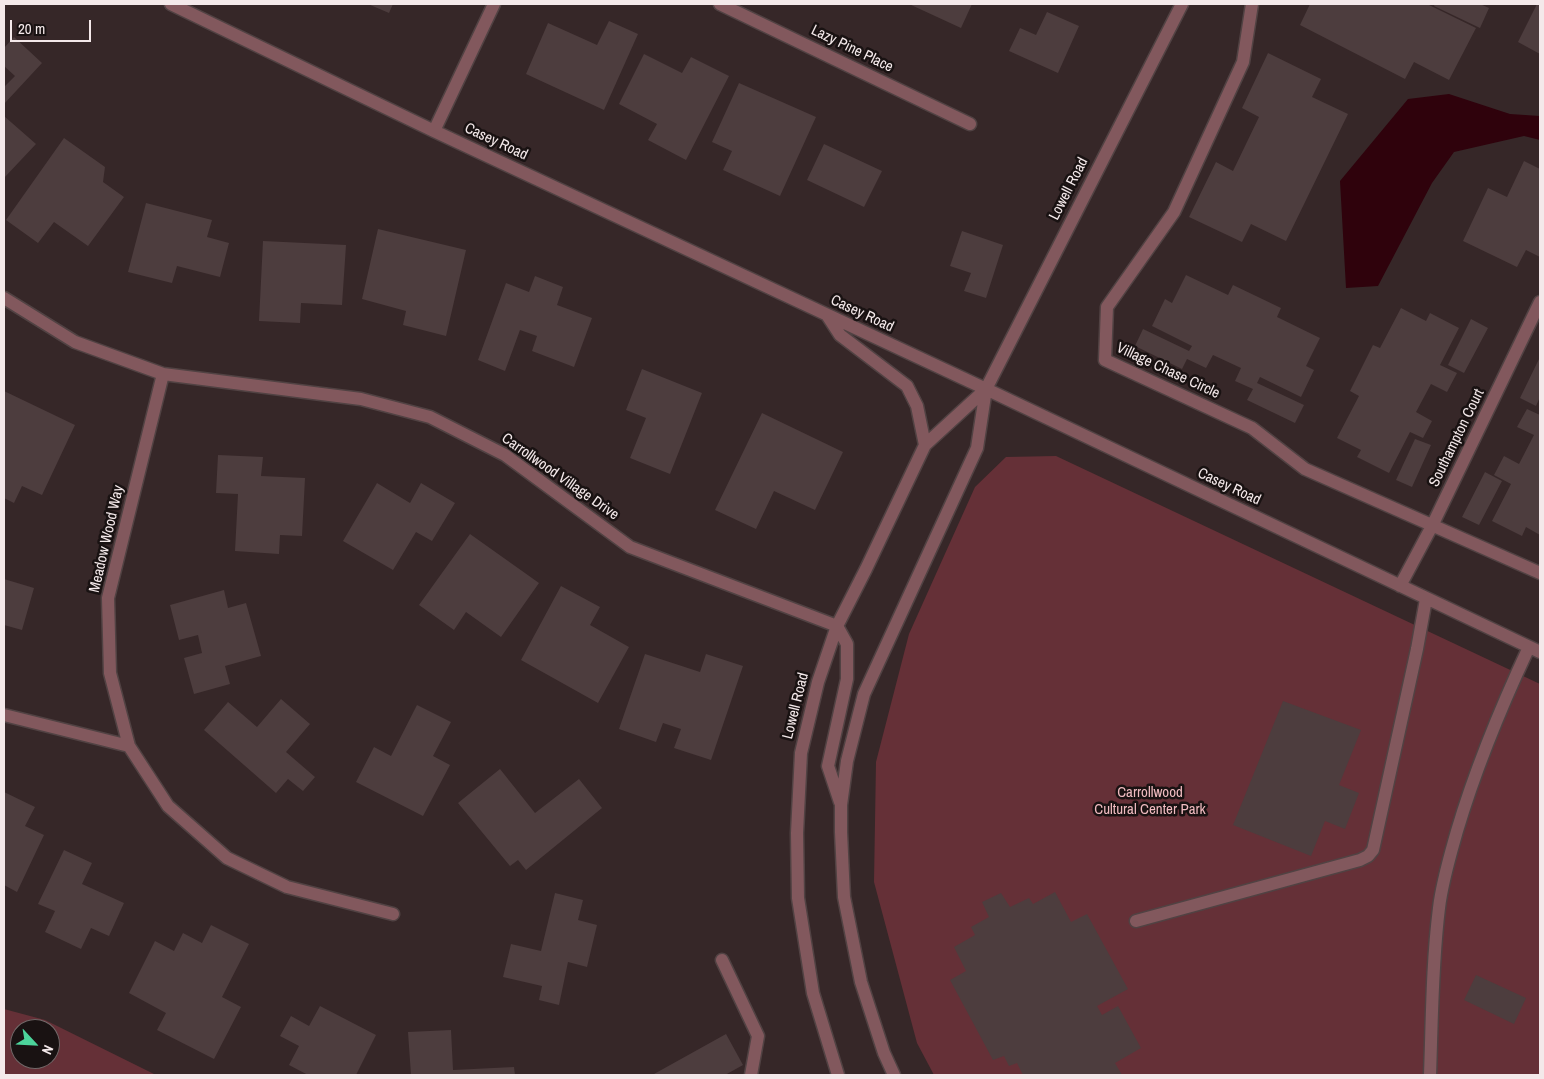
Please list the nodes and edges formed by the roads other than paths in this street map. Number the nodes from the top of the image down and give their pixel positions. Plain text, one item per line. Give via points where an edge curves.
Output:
1 (171, 4) edge
2 (494, 4) edge
3 (720, 4) edge
4 (1182, 4) edge
5 (1252, 4) edge
6 (970, 124) dead end
7 (434, 131) junction
8 (4, 298) edge
9 (1540, 302) edge
10 (827, 315) junction
11 (163, 374) junction
12 (986, 389) junction
13 (924, 445) junction
14 (1432, 526) junction
15 (1540, 573) edge
16 (1400, 586) junction
17 (1426, 598) junction
18 (838, 626) junction
19 (1534, 649) edge
20 (4, 715) edge
21 (129, 746) junction
22 (841, 805) junction
23 (392, 914) dead end
24 (1136, 921) dead end
25 (722, 960) dead end
26 (751, 1075) edge
27 (838, 1075) edge
28 (894, 1075) edge
29 (1430, 1075) edge

1 - 7 street, Casey Road
2 - 7 street
3 - 6 street, Lazy Pine Place
4 - 12 street, Lowell Road
5 - 14 street, Village Chase Circle via 1243,62 1174,212 1107,308 1104,360 1252,428 1305,469
7 - 10 street, Casey Road
8 - 11 street, Carrollwood Village Drive via 75,342
9 - 14 street, Southampton Court
10 - 12 street, Casey Road
10 - 13 street via 840,335 907,386 917,406
11 - 18 street, Carrollwood Village Drive via 361,399 430,417 505,455 630,547
11 - 21 street, Meadow Wood Way via 108,598 110,673
12 - 13 street, Lowell Road
12 - 16 street, Casey Road
12 - 22 street, Lowell Road via 976,448 864,694 847,761
13 - 18 street, Lowell Road
14 - 15 street, Village Chase Circle
14 - 16 street, Southampton Court
16 - 17 street, Casey Road
17 - 19 street, Casey Road
17 - 24 street via 1373,850 1368,856
18 - 22 street via 847,644 847,679 828,766
18 - 27 street, Lowell Road via 818,682 801,753 797,833 798,898 813,994
19 - 29 street via 1500,709 1449,858 1439,907 1433,966
20 - 21 street
21 - 23 street, Meadow Wood Way via 168,806 227,858 287,887
22 - 28 street, Lowell Road via 844,897 861,982
25 - 26 street via 758,1036

